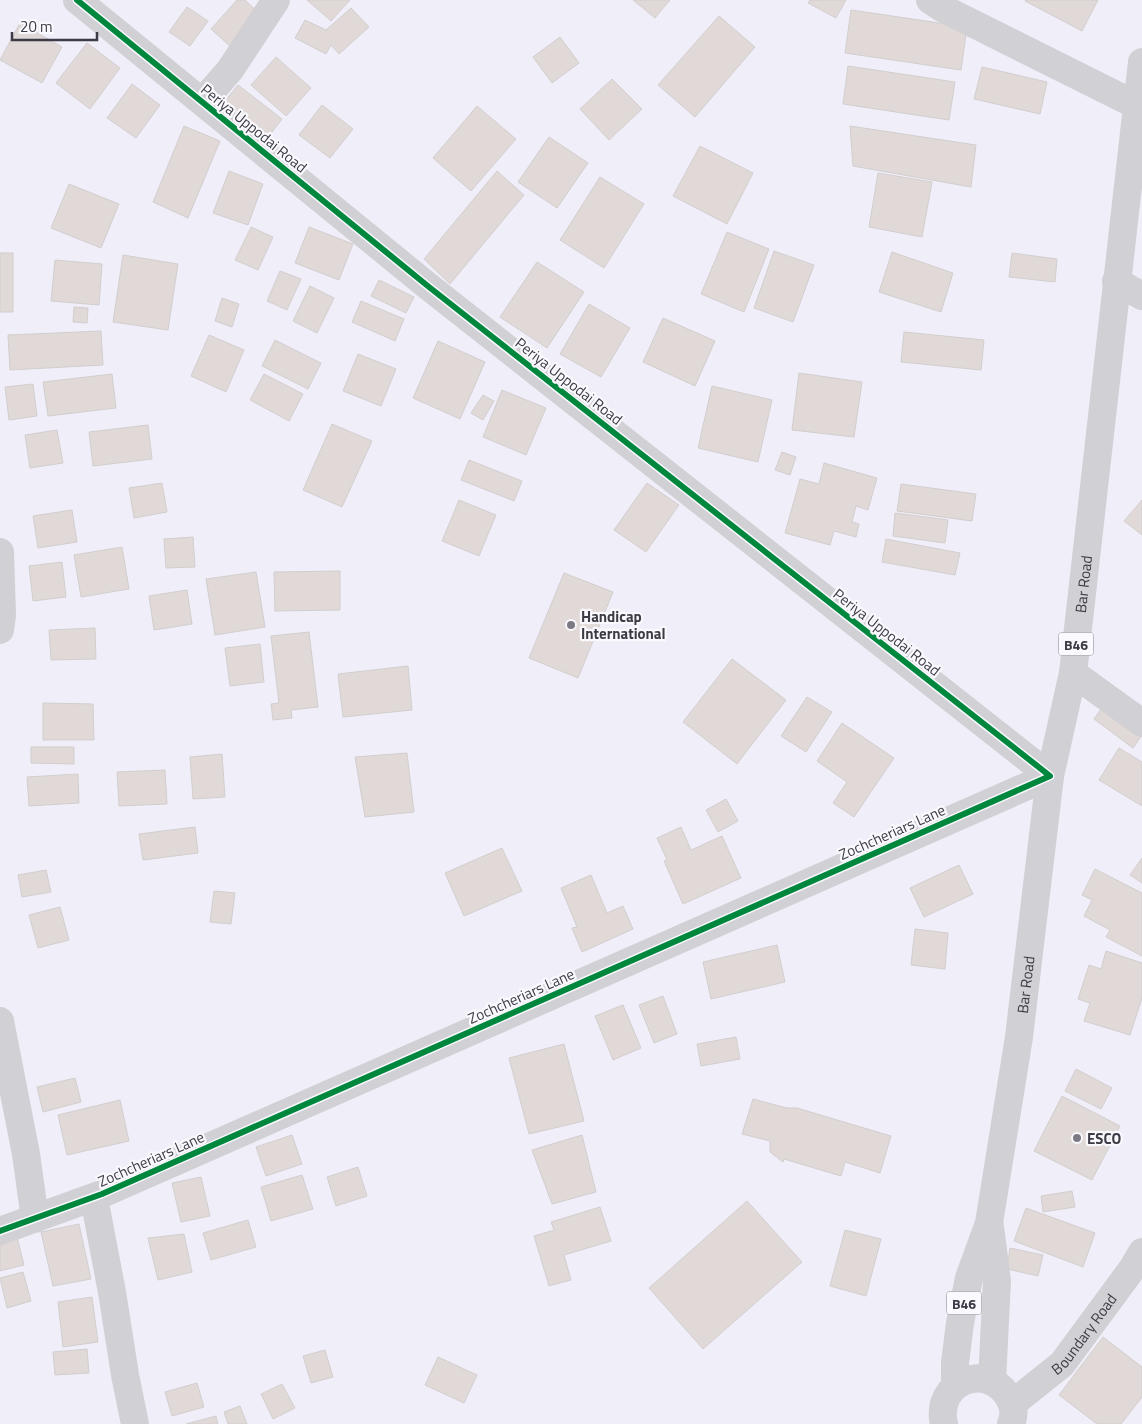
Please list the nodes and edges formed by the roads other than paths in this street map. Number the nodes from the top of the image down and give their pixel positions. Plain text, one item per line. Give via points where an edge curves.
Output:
1 (77, 0) edge
2 (276, 0) edge
3 (930, 0) edge
4 (1142, 62) edge
5 (202, 102) junction
6 (1136, 105) junction
7 (1116, 281) junction
8 (1142, 296) edge
9 (0, 552) edge
10 (1, 620) edge
11 (1072, 673) junction
12 (1142, 723) edge
13 (1050, 776) junction
14 (0, 1021) edge
15 (94, 1198) junction
16 (35, 1219) junction
17 (989, 1223) junction
18 (0, 1231) edge
19 (1142, 1252) edge
20 (992, 1381) junction
21 (955, 1386) junction
22 (1014, 1417) edge
23 (135, 1424) edge
24 (944, 1424) edge

1 - 5 street, Periya Uppodai Road
2 - 5 street via 230,70
3 - 6 street
4 - 6 street, Bar Road / B46
5 - 13 street, Periya Uppodai Road via 429,287
6 - 7 street, Bar Road / B46
7 - 8 street
7 - 11 street, Bar Road / B46
9 - 10 street
11 - 12 street
11 - 13 street, Bar Road / B46
13 - 15 street, Zochcheriars Lane
13 - 17 street, Bar Road / B46 via 1019,1037
14 - 16 street
15 - 16 street, Zochcheriars Lane
15 - 23 street
16 - 18 street, Zochcheriars Lane
17 - 20 street, Bar Road / B46 via 997,1280
17 - 21 street, Bar Road / B46 via 969,1278 960,1323
19 - 22 street, Boundary Road via 1062,1364
20 - 21 street via 980,1378
20 - 22 street via 1005,1390
21 - 24 street via 945,1398

